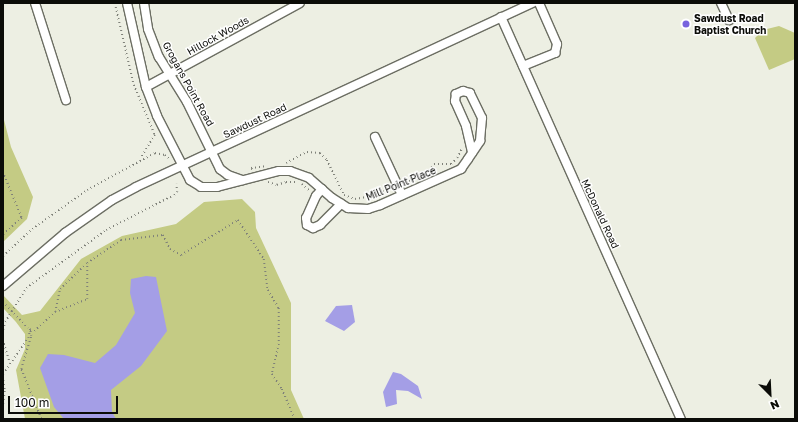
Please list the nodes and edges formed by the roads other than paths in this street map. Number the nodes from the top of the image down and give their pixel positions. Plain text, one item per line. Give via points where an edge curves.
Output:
1 (35, 3) edge
2 (127, 3) edge
3 (144, 3) edge
4 (300, 3) edge
5 (533, 3) edge
6 (539, 3) edge
7 (721, 3) edge
8 (501, 17) junction
9 (729, 20) dead end
10 (523, 66) junction
11 (169, 74) junction
12 (146, 87) junction
13 (66, 100) dead end
14 (374, 137) dead end
15 (213, 151) junction
16 (472, 152) junction
17 (181, 165) junction
18 (242, 180) junction
19 (322, 189) junction
20 (402, 195) junction
21 (340, 204) junction
22 (3, 286) edge
23 (682, 419) edge

1 - 13 street
2 - 12 street
3 - 11 street, Grogans Point Road via 148,29
4 - 11 street, Hillock Woods
5 - 8 street, Sawdust Road
6 - 10 street via 557,44 555,53
7 - 9 street
8 - 10 street, McDonald Road
8 - 15 street, Sawdust Road
10 - 23 street, McDonald Road
11 - 12 street, Hillock Woods
11 - 15 street, Grogans Point Road
12 - 17 street
14 - 20 street
15 - 17 street, Sawdust Road
15 - 18 street via 220,169
16 - 16 street, Mill Point Place via 480,141 482,118 470,93 463,91 456,94 455,101 466,126
16 - 20 street, Mill Point Place via 461,169
17 - 18 street, Mill Point Place via 190,180 201,188 217,187
17 - 22 street, Sawdust Road via 136,187 96,211 55,241
18 - 19 street, Mill Point Place via 279,171 290,171 309,178
19 - 21 street, Mill Point Place
19 - 21 street via 306,218 307,225 313,228 320,225
20 - 21 street, Mill Point Place via 368,209 359,210

